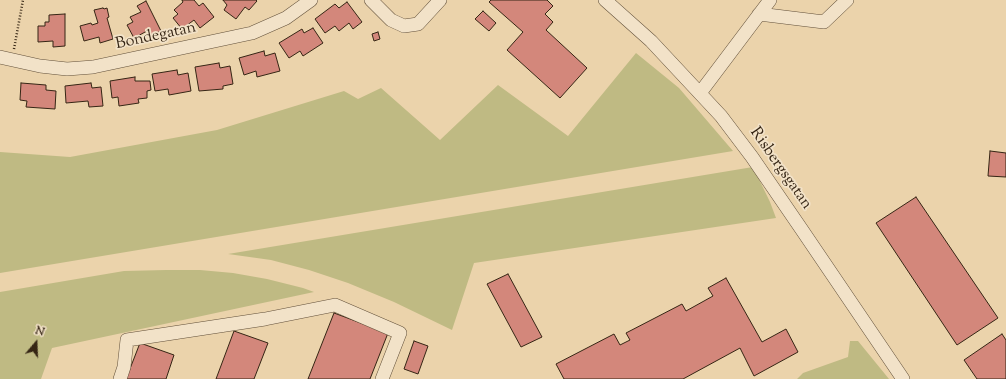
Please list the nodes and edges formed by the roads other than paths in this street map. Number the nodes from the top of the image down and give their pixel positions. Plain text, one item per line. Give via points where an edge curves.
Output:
1 (311, 0) edge
2 (371, 0) edge
3 (440, 0) edge
4 (605, 0) edge
5 (770, 0) edge
6 (847, 0) edge
7 (759, 14) junction
8 (6, 59) edge
9 (700, 93) junction
10 (120, 379) edge
11 (382, 379) edge
12 (903, 379) edge

1 - 8 street, Bondegatan via 286,18 252,33 93,67 67,69
2 - 3 street via 391,20 404,26 418,24
4 - 9 street, Risbergsgatan via 651,41
5 - 7 street
6 - 7 street via 824,22
7 - 9 street
9 - 12 street, Risbergsgatan via 752,157
10 - 11 street via 127,340 264,319 335,305 400,333

